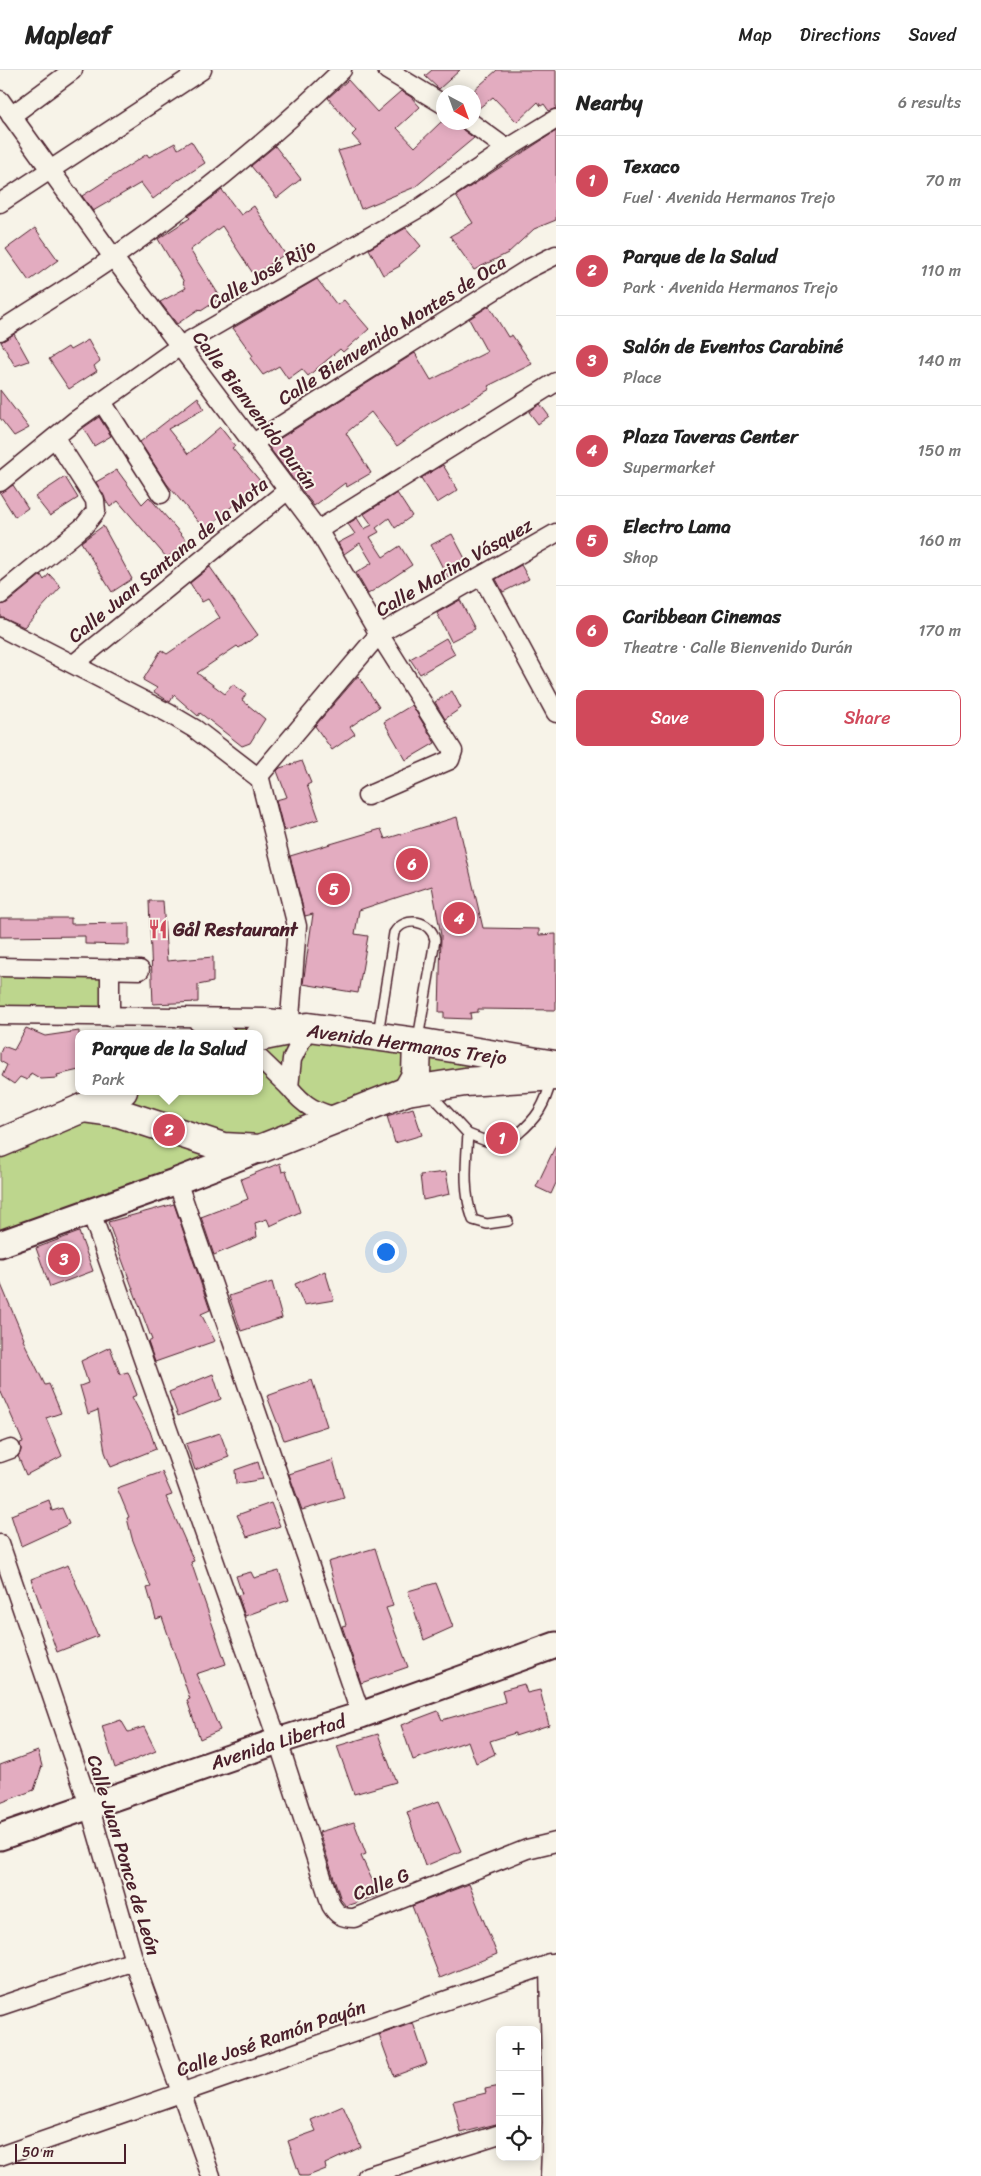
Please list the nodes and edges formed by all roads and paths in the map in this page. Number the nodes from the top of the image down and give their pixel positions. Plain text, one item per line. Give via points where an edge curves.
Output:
1 (73, 70) edge
2 (202, 70) edge
3 (342, 70) edge
4 (387, 70) edge
5 (436, 99) edge
6 (0, 100) edge
7 (11, 116) junction
8 (556, 119) edge
9 (481, 130) edge
10 (507, 149) junction
11 (51, 170) junction
12 (0, 203) edge
13 (556, 255) edge
14 (113, 257) junction
15 (0, 331) edge
16 (180, 346) junction
17 (556, 382) edge
18 (102, 402) junction
19 (55, 438) junction
20 (253, 443) junction
21 (0, 482) edge
22 (288, 489) junction
23 (161, 494) dead end
24 (318, 530) junction
25 (556, 533) edge
26 (482, 576) junction
27 (0, 595) edge
28 (0, 627) edge
29 (379, 634) junction
30 (74, 664) junction
31 (556, 713) edge
32 (259, 776) junction
33 (367, 796) dead end
34 (0, 967) edge
35 (110, 970) junction
36 (140, 970) dead end
37 (0, 1015) edge
38 (110, 1017) junction
39 (178, 1018) junction
40 (295, 1026) junction
41 (217, 1030) edge
42 (263, 1036) edge
43 (377, 1036) junction
44 (417, 1042) junction
45 (263, 1062) edge
46 (555, 1072) edge
47 (289, 1088) junction
48 (416, 1090) junction
49 (113, 1095) edge
50 (82, 1108) junction
51 (341, 1118) junction
52 (468, 1134) junction
53 (518, 1134) dead end
54 (486, 1141) dead end
55 (0, 1143) edge
56 (260, 1149) junction
57 (177, 1182) junction
58 (91, 1212) junction
59 (508, 1221) dead end
60 (0, 1244) edge
61 (0, 1544) edge
62 (556, 1645) edge
63 (361, 1715) junction
64 (278, 1741) junction
65 (90, 1806) junction
66 (0, 1837) edge
67 (556, 1842) edge
68 (134, 1960) junction
69 (553, 1962) edge
70 (0, 2006) edge
71 (181, 2092) junction
72 (548, 2124) edge
73 (496, 2135) edge
74 (0, 2156) edge
75 (211, 2176) edge
76 (367, 2176) edge
77 (550, 2176) edge

1 - 7 street
2 - 11 street
3 - 14 street via 243,159
4 - 5 street
6 - 7 street, Calle Bienvenido Durán
7 - 11 street, Calle Bienvenido Durán
8 - 10 street, Calle José Rijo
9 - 10 street
10 - 16 street, Calle José Rijo via 421,207
11 - 12 street
11 - 14 street, Calle Bienvenido Durán
13 - 20 street, Calle Bienvenido Montes de Oca via 528,269
14 - 15 street
14 - 16 street, Calle Bienvenido Durán
16 - 18 street, Calle José Rijo
16 - 20 street, Calle Bienvenido Durán
17 - 24 street
18 - 19 street, Calle José Rijo
18 - 23 street
19 - 21 street, Calle José Rijo
19 - 27 street via 95,500 96,511 84,526
20 - 22 street, Calle Bienvenido Durán
22 - 24 street, Calle Bienvenido Durán
22 - 30 street, Calle Juan Santana de la Mota
24 - 29 street, Calle Bienvenido Durán
25 - 26 street, Calle Marino Vásquez
26 - 29 street, Calle Marino Vásquez
26 - 31 street
28 - 30 street
29 - 32 street, Calle Marino Vásquez
29 - 33 street, Calle Bienvenido Durán via 453,751 450,760
30 - 32 street via 188,725
32 - 40 street via 297,926
34 - 35 street
35 - 36 street
35 - 38 street
37 - 38 street
38 - 39 street
39 - 40 street via 265,1018
39 - 41 street
40 - 42 main road, Avenida Hermanos Trejo
40 - 43 main road, Avenida Hermanos Trejo
40 - 47 street
43 - 44 main road, Avenida Hermanos Trejo
43 - 44 lane via 394,933 406,922 425,924 436,940
44 - 46 main road, Avenida Hermanos Trejo
44 - 48 main road
45 - 47 street
46 - 48 main road, Avenida Hermanos Trejo
46 - 53 lane via 546,1101 532,1122
47 - 51 street via 316,1112
48 - 51 main road, Avenida Hermanos Trejo
48 - 52 lane
49 - 50 main road
50 - 55 main road
50 - 56 main road, Avenida Hermanos Trejo via 119,1113 223,1147
51 - 56 main road, Avenida Hermanos Trejo
52 - 54 lane
52 - 59 lane via 465,1178 467,1205 473,1220 486,1224
56 - 57 street
57 - 58 street
57 - 63 street
58 - 60 street
58 - 64 street
61 - 65 street, Calle Juan Ponce de León
62 - 63 street, Avenida Libertad
63 - 64 street, Avenida Libertad
64 - 65 street, Avenida Libertad
64 - 67 street, Calle G via 332,1906 344,1918 354,1918 527,1849
65 - 66 street, Avenida Libertad
65 - 68 street, Calle Juan Ponce de León
68 - 70 street
68 - 71 street, Calle Juan Ponce de León
69 - 71 street, Calle José Ramón Payán
69 - 72 street
71 - 74 street, Calle José Ramón Payán
71 - 75 street, Calle Juan Ponce de León
72 - 77 street
73 - 76 street

